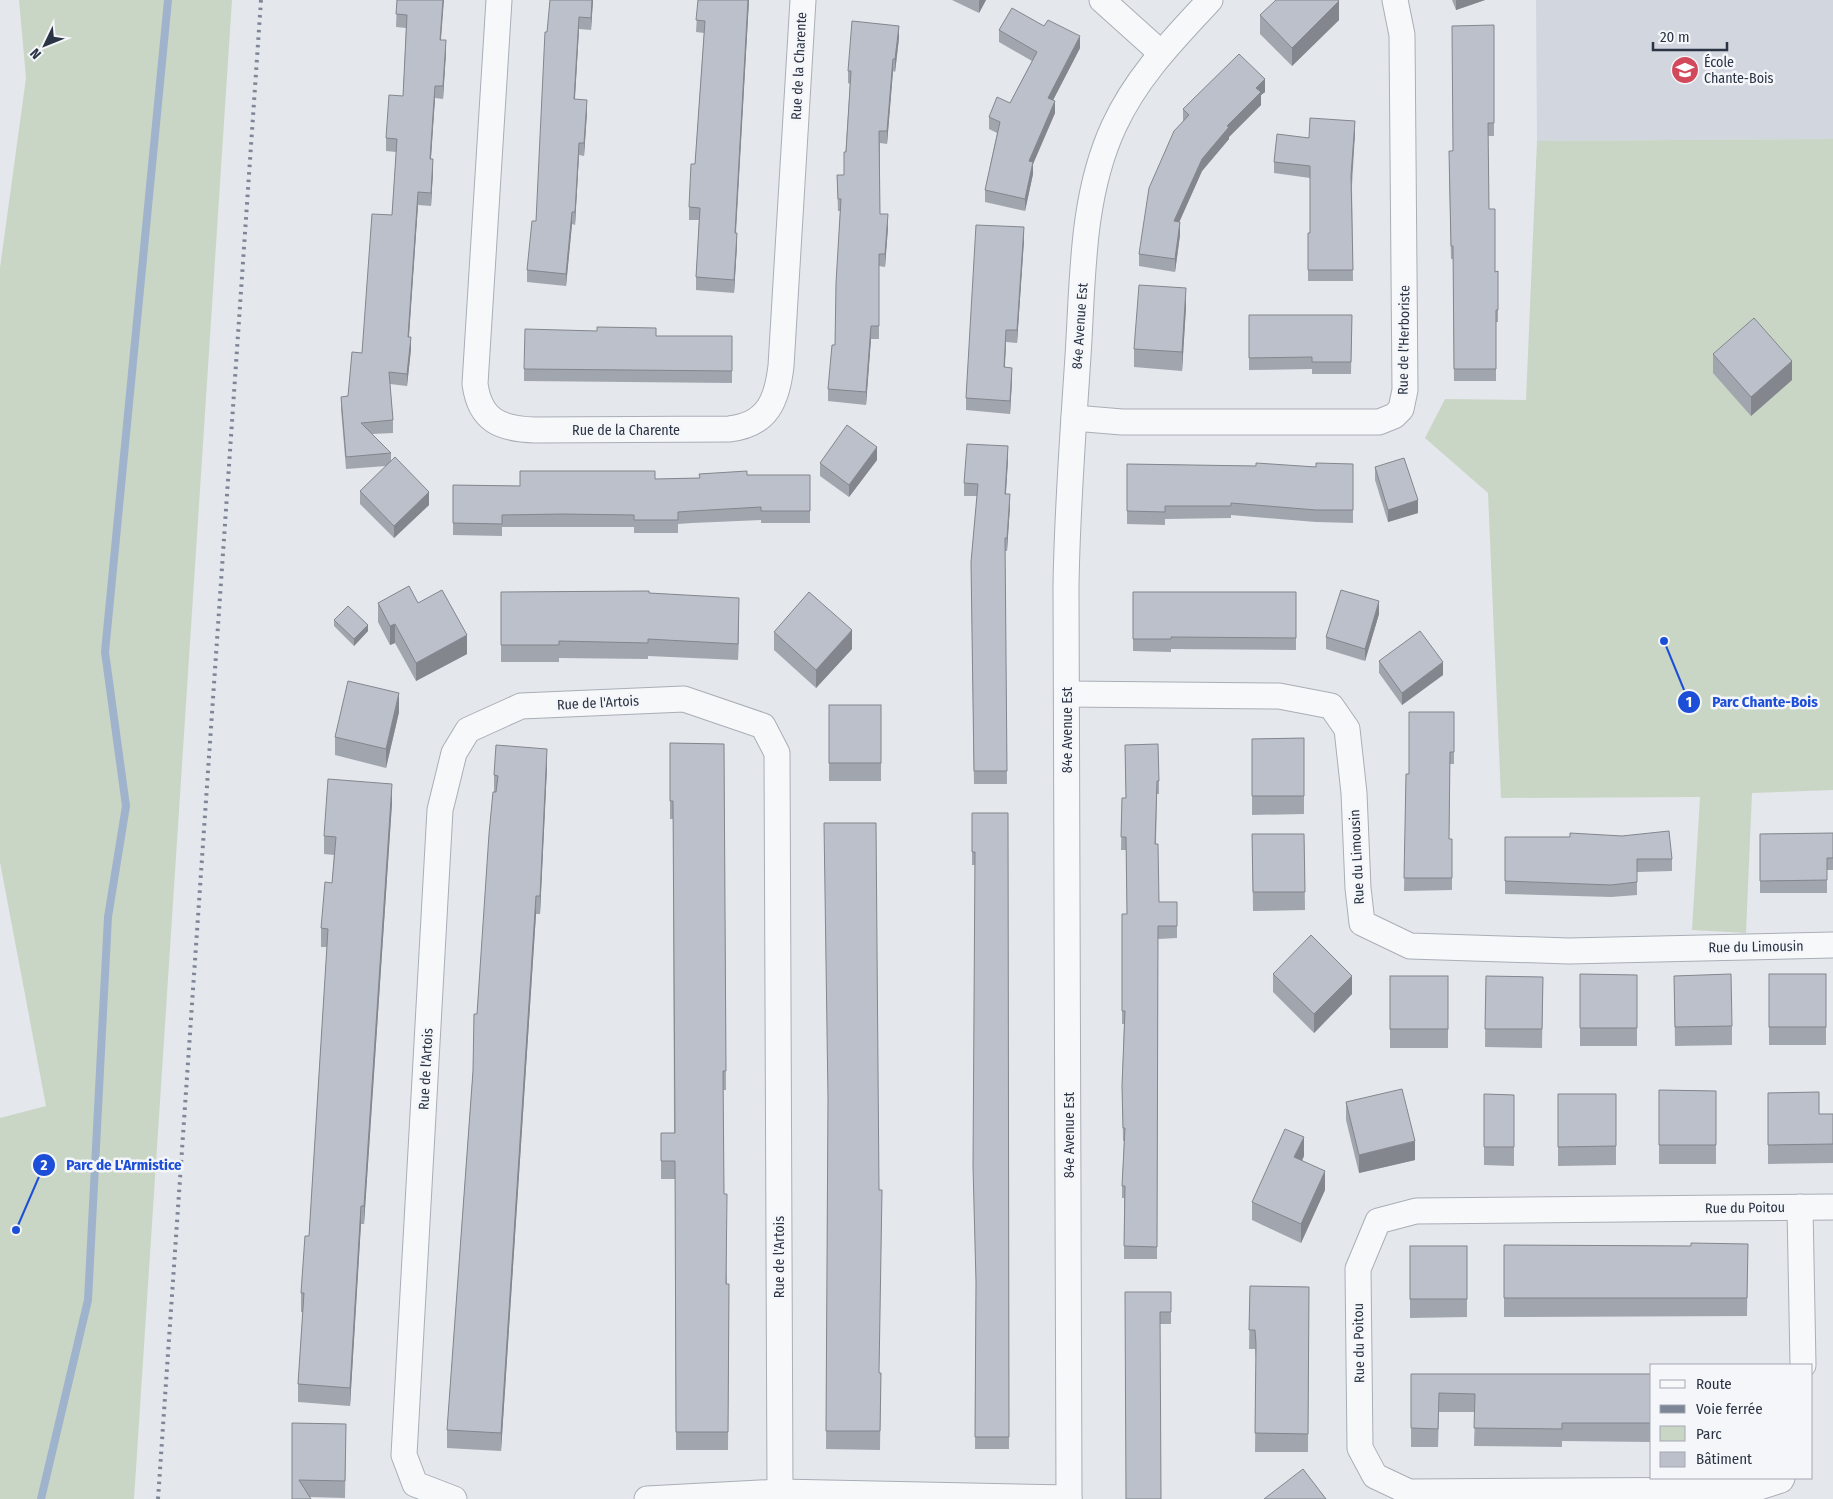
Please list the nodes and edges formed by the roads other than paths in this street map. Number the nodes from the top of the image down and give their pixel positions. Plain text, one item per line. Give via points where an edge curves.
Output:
1 (499, 0) edge
2 (803, 0) edge
3 (1102, 0) edge
4 (1210, 0) edge
5 (1394, 0) edge
6 (1160, 53) junction
7 (1074, 418) junction
8 (1067, 694) junction
9 (1833, 945) edge
10 (1800, 1207) junction
11 (1833, 1208) edge
12 (1803, 1364) edge
13 (1781, 1479) edge
14 (780, 1492) junction
15 (454, 1499) edge
16 (647, 1499) edge
17 (1069, 1499) edge

1 - 2 street, Rue de la Charente via 475,384 479,403 496,422 511,428 535,430 729,429 751,424 772,404 781,366
3 - 6 street
4 - 6 street, 84e Avenue Est
5 - 7 street, Rue de l'Herboriste via 1402,35 1405,245 1406,375 1398,414 1389,419 1363,422 1122,422
6 - 7 street, 84e Avenue Est via 1123,108 1106,143 1090,200
7 - 8 street, 84e Avenue Est via 1066,550
8 - 9 street, Rue du Limousin via 1279,696 1332,706 1347,728 1362,923 1410,946 1569,951
8 - 17 street, 84e Avenue Est
10 - 11 street, Rue du Poitou
10 - 12 street, Rue du Poitou
10 - 13 street, Rue du Poitou via 1416,1211 1378,1221 1358,1269 1360,1448 1375,1476 1409,1492 1750,1490
14 - 15 street, Rue de l'Artois via 777,753 763,726 684,698 521,706 468,730 454,752 440,810 404,1455 415,1484
14 - 16 street
14 - 17 street

